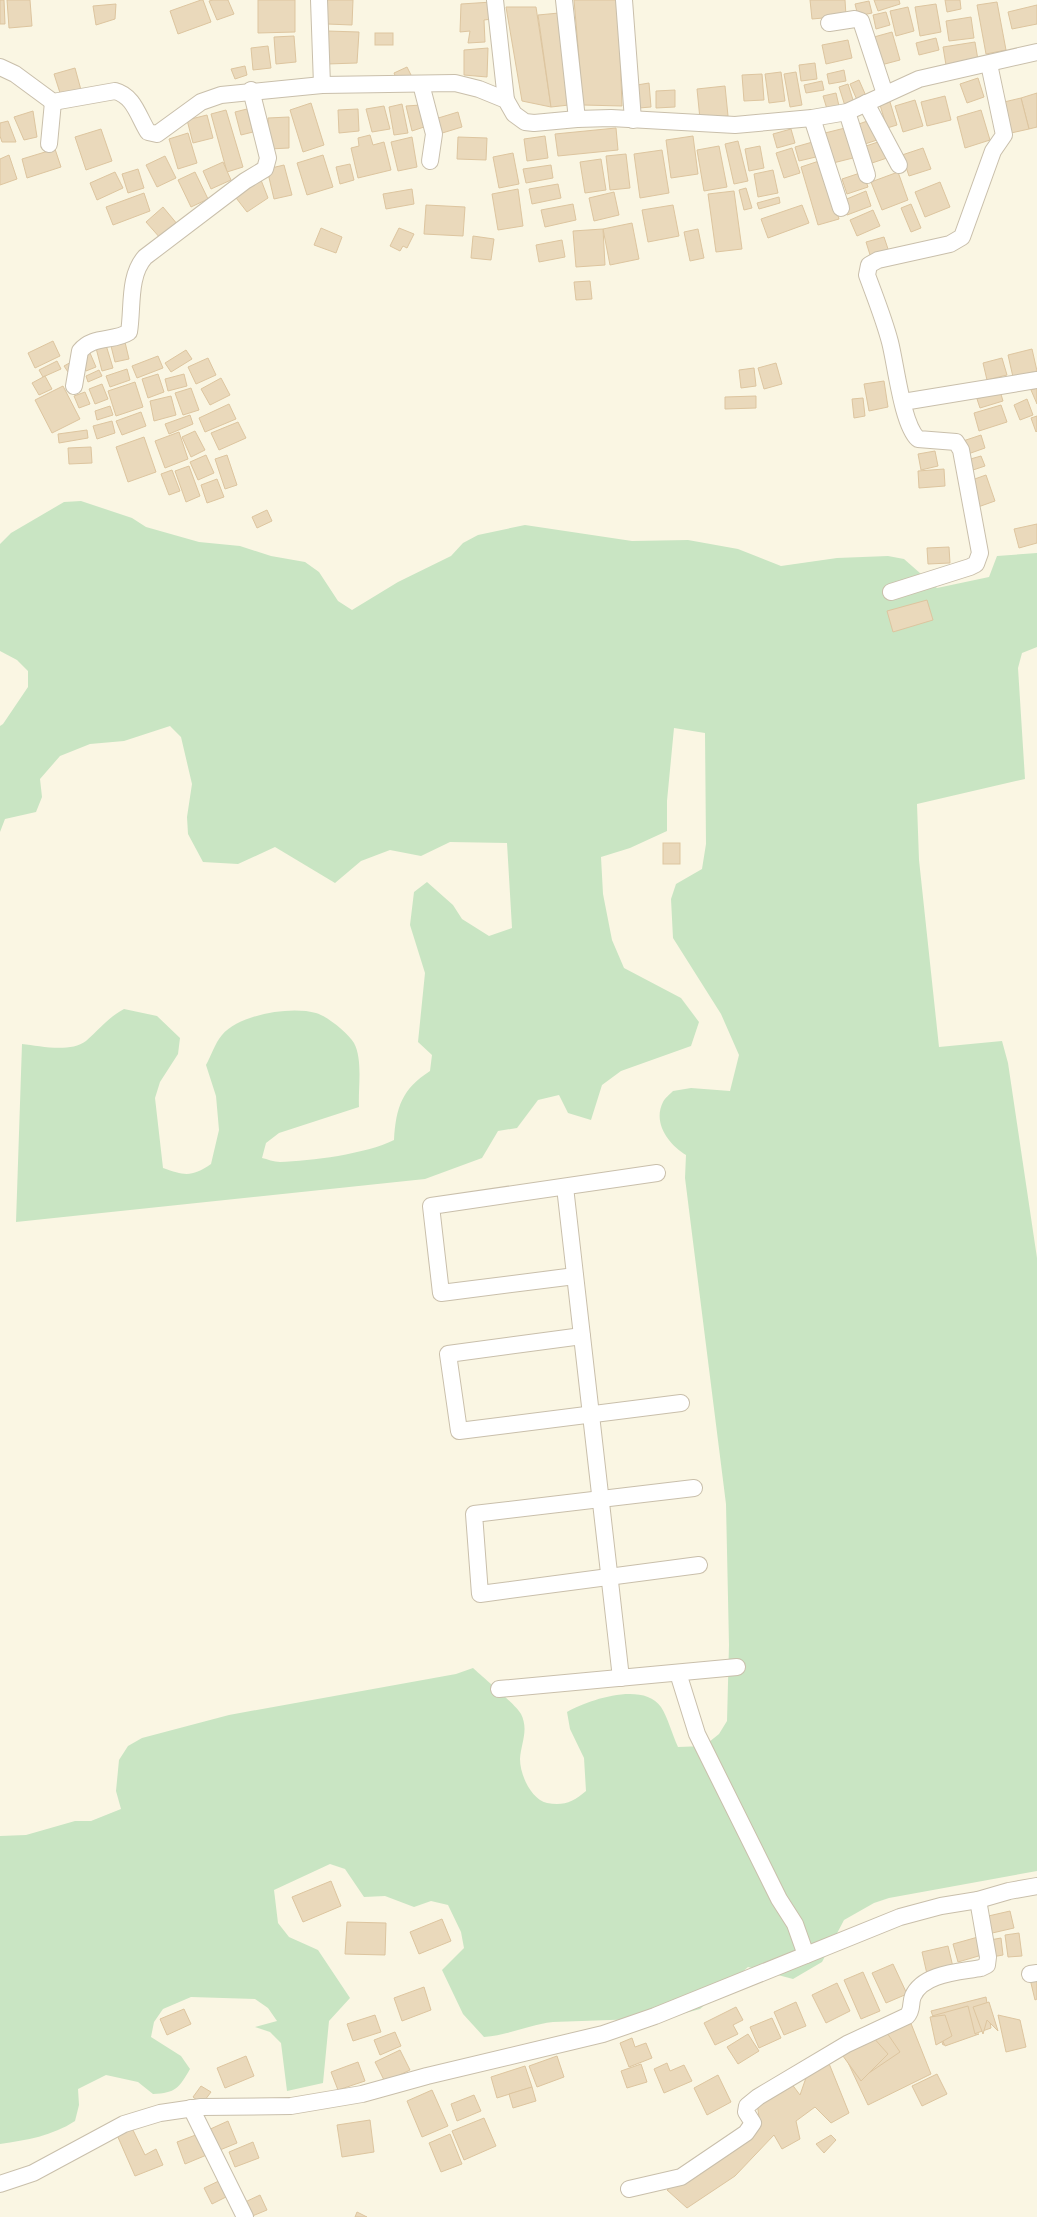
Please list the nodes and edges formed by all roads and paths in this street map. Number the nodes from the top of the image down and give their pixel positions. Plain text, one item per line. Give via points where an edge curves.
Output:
1 (319, 0) edge
2 (496, 0) edge
3 (564, 0) edge
4 (624, 0) edge
5 (830, 23) dead end
6 (1037, 52) edge
7 (989, 64) junction
8 (0, 67) edge
9 (421, 84) junction
10 (322, 85) junction
11 (251, 90) junction
12 (885, 94) junction
13 (506, 100) junction
14 (53, 102) junction
15 (866, 103) junction
16 (847, 112) junction
17 (812, 118) junction
18 (577, 119) junction
19 (633, 120) junction
20 (49, 144) dead end
21 (430, 161) dead end
22 (900, 165) dead end
23 (867, 175) dead end
24 (841, 208) dead end
25 (1037, 380) edge
26 (74, 386) dead end
27 (903, 402) junction
28 (891, 592) dead end
29 (657, 1173) dead end
30 (565, 1187) junction
31 (575, 1276) junction
32 (582, 1336) junction
33 (681, 1403) dead end
34 (591, 1414) junction
35 (694, 1488) dead end
36 (601, 1500) junction
37 (699, 1565) dead end
38 (610, 1577) junction
39 (736, 1667) dead end
40 (678, 1673) junction
41 (621, 1678) junction
42 (500, 1689) dead end
43 (1037, 1886) edge
44 (978, 1900) junction
45 (806, 1955) junction
46 (191, 2108) junction
47 (0, 2184) edge
48 (629, 2189) dead end
49 (241, 2216) edge

1 - 10 street
2 - 13 street
3 - 18 street
4 - 19 street
5 - 12 street via 855,19 861,21
6 - 7 street
7 - 12 street via 920,79
7 - 27 street via 1004,135 992,151 962,236 950,244 878,260 869,265 867,275 890,341
8 - 14 street via 15,74
9 - 10 street
9 - 13 street via 455,83
9 - 21 street via 434,134
10 - 11 street
11 - 14 street via 221,95 200,102 157,134 148,132 130,98 123,93 115,91
11 - 26 street via 268,158 265,169 245,181 145,257 138,265 135,276 129,332 124,336 95,340 83,347 80,351
12 - 15 street
13 - 18 street via 514,114 525,122
14 - 20 street
15 - 16 street
15 - 22 street
16 - 17 street
16 - 23 street
17 - 19 street via 735,125
17 - 24 street
18 - 19 street
25 - 27 street
27 - 28 street via 909,428 918,439 951,441 959,445 980,553 976,564 970,567
29 - 30 street
30 - 31 street
30 - 31 street via 431,1206 441,1293
31 - 32 street
32 - 34 street
32 - 34 street via 448,1354 459,1431
33 - 34 street
34 - 36 street
35 - 36 street
36 - 38 street
36 - 38 street via 474,1514 480,1594
37 - 38 street
38 - 41 street
39 - 40 street
40 - 41 street
40 - 45 street via 697,1734 779,1899 795,1924
41 - 42 street
43 - 44 street via 1009,1890
44 - 45 street via 941,1906 900,1917
44 - 48 street via 988,1957 987,1965 927,1980 912,1996 911,2012 907,2016 847,2044 747,2106 746,2112 753,2123 746,2133 681,2177
45 - 46 street via 655,2016 603,2034 362,2094 290,2106
46 - 47 street via 160,2113 124,2124 33,2173
46 - 49 street

